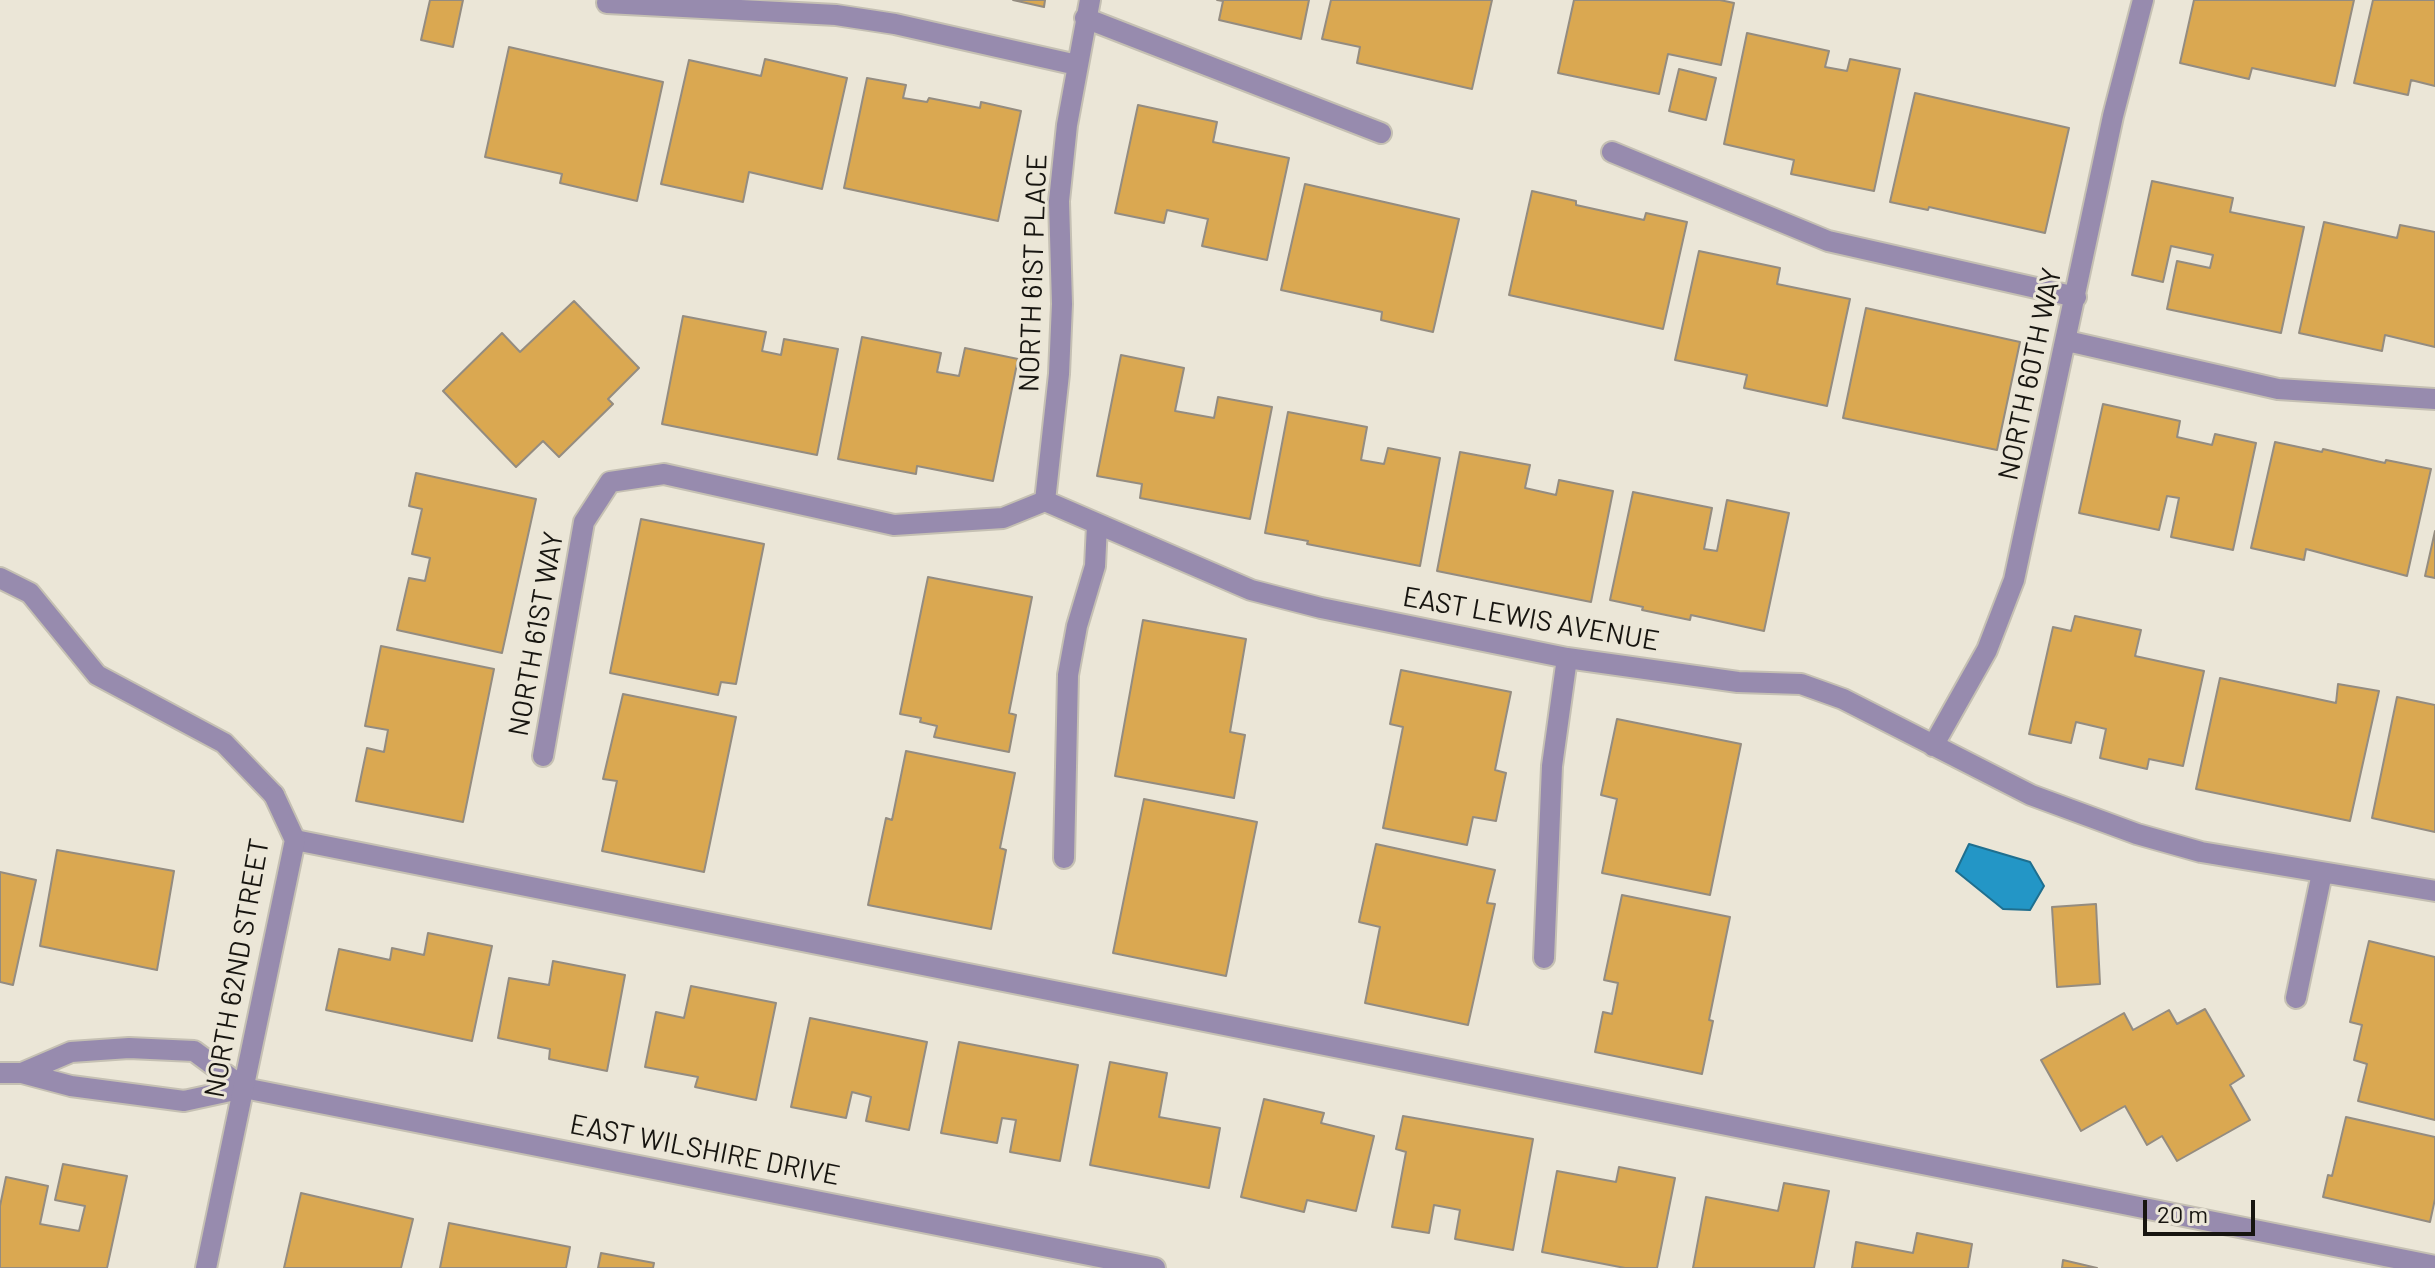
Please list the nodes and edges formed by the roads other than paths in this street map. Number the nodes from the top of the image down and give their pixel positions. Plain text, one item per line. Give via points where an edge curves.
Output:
1 (2143, 0) edge
2 (607, 3) dead end
3 (1088, 9) edge
4 (1077, 65) junction
5 (1381, 133) dead end
6 (1612, 152) dead end
7 (2076, 297) junction
8 (2067, 341) junction
9 (2435, 399) edge
10 (1045, 501) junction
11 (1097, 525) junction
12 (0, 578) edge
13 (1567, 658) junction
14 (1933, 746) junction
15 (543, 756) dead end
16 (295, 840) junction
17 (1064, 858) dead end
18 (2322, 873) junction
19 (2435, 891) edge
20 (1544, 958) dead end
21 (2296, 998) dead end
22 (0, 1073) edge
23 (22, 1073) junction
24 (244, 1088) junction
25 (2435, 1266) edge
26 (206, 1268) edge
27 (1155, 1268) edge

1 - 7 street, NORTH 60TH WAY
2 - 4 street via 836,15
3 - 4 street, NORTH 61ST PLACE
3 - 5 street
4 - 10 street, NORTH 61ST PLACE via 1059,201 1059,374
6 - 7 street via 1828,241
7 - 8 street, NORTH 60TH WAY
8 - 9 street via 2278,389
8 - 14 street, NORTH 60TH WAY via 2014,580 1987,650
10 - 11 street, EAST LEWIS AVENUE
10 - 15 street, NORTH 61ST WAY via 1003,518 894,525 664,474 610,482 584,522
11 - 13 street, EAST LEWIS AVENUE via 1251,590
11 - 17 street via 1095,566 1068,675
12 - 16 street, NORTH 62ND STREET via 30,593 97,675 224,743 274,795
13 - 14 street, EAST LEWIS AVENUE via 1738,682 1801,684 1843,699
13 - 20 street via 1552,766
14 - 18 street, EAST LEWIS AVENUE via 2031,795 2137,834 2201,852
16 - 24 street, NORTH 62ND STREET
16 - 25 street
18 - 19 street, EAST LEWIS AVENUE
18 - 21 street
22 - 23 street, EAST WILSHIRE DRIVE
23 - 24 street, EAST WILSHIRE DRIVE via 71,1086 184,1101
23 - 24 street, EAST WILSHIRE DRIVE via 71,1052 194,1051
24 - 26 street, NORTH 62ND STREET
24 - 27 street, EAST WILSHIRE DRIVE

